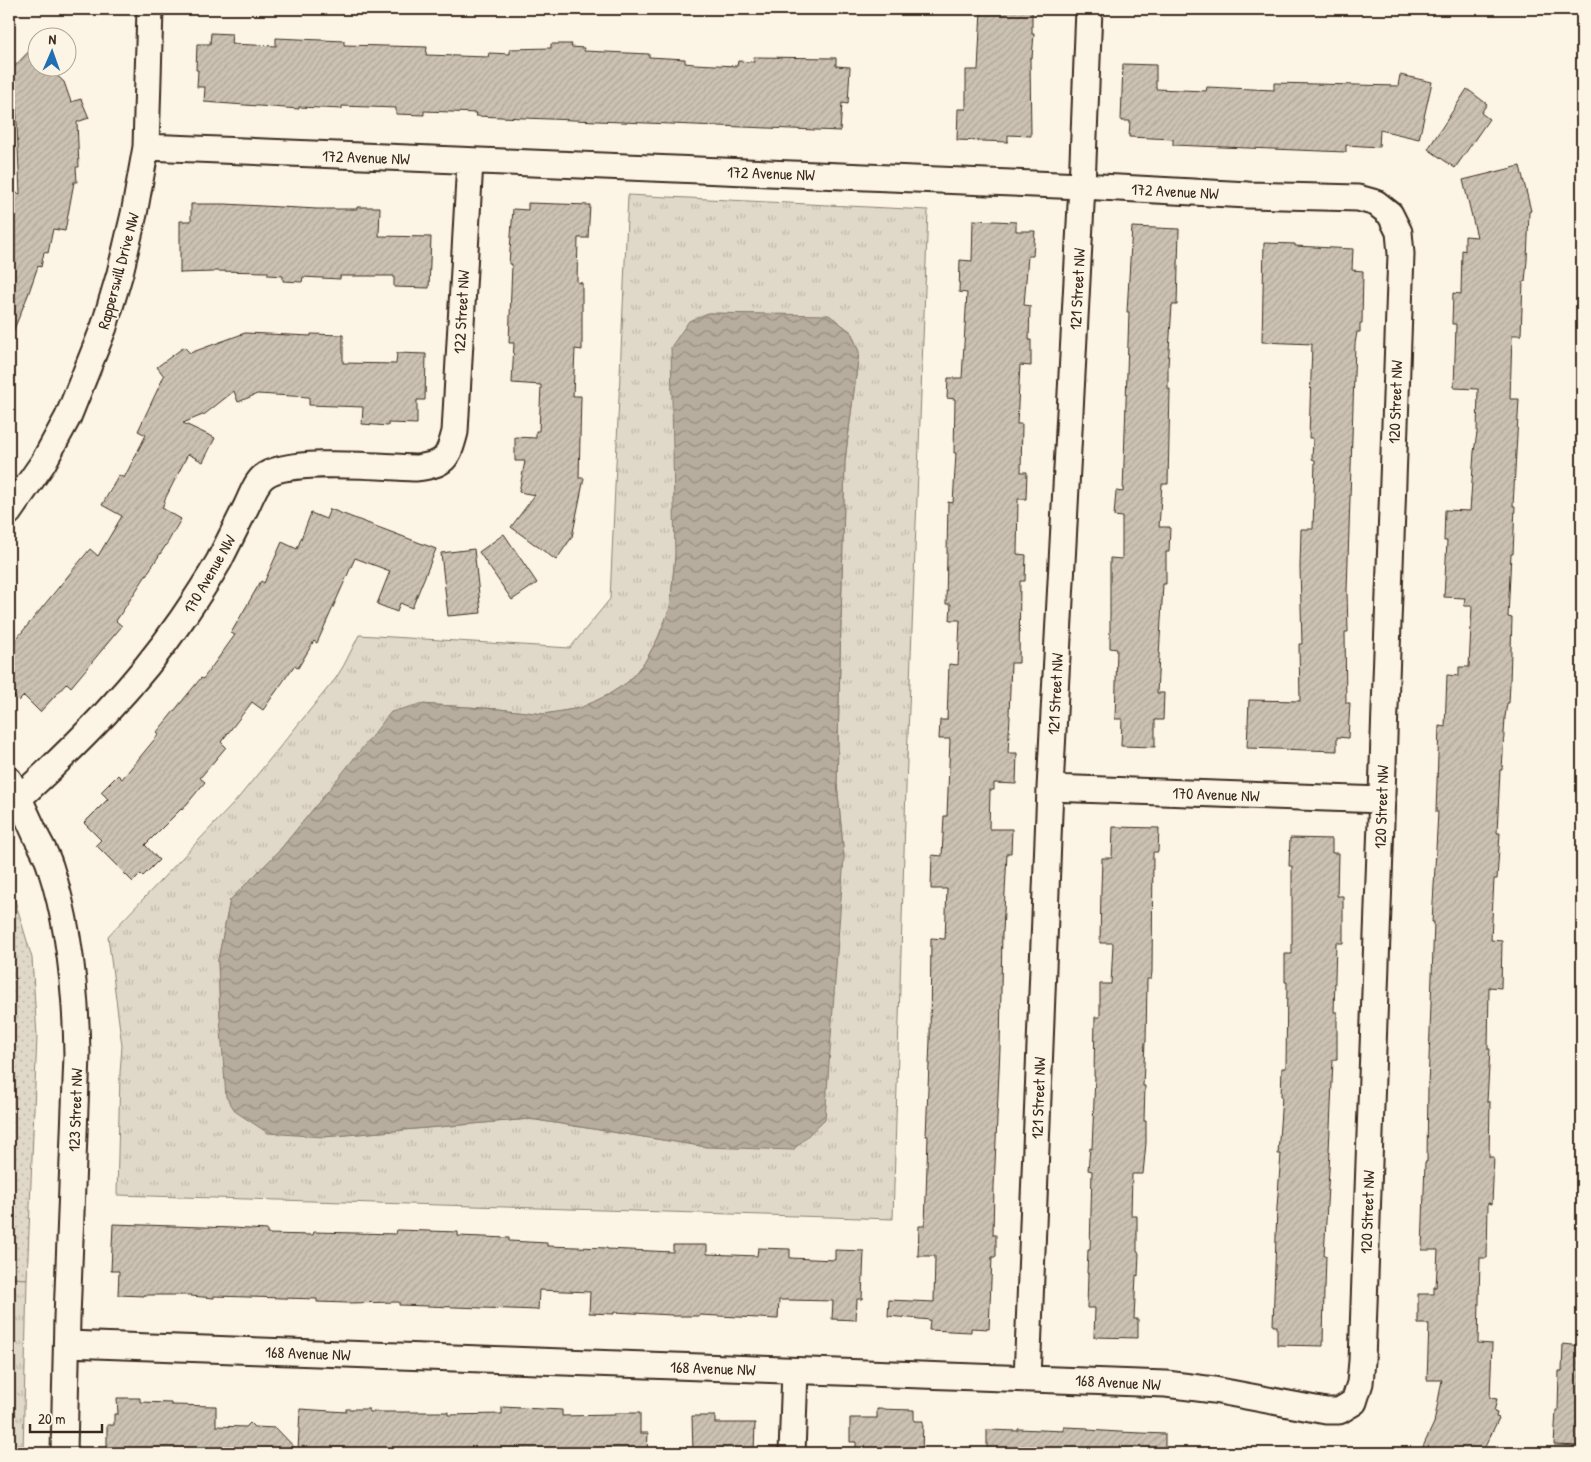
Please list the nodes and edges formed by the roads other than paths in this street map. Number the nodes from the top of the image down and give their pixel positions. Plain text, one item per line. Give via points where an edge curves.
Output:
1 (150, 9) edge
2 (1089, 9) edge
3 (146, 147) junction
4 (470, 161) junction
5 (1082, 186) junction
6 (1390, 214) joint
7 (444, 460) joint
8 (9, 512) edge
9 (1050, 788) junction
10 (14, 789) edge
11 (1382, 800) junction
12 (67, 1344) junction
13 (794, 1371) junction
14 (1027, 1378) junction
15 (1354, 1402) joint
16 (64, 1453) edge
17 (792, 1453) edge

1 - 3 street, Rapperswill Drive NW
2 - 5 street, 121 Street NW
3 - 4 street, 172 Avenue NW
3 - 8 street, Rapperswill Drive NW via 134,214 104,327 68,417 43,463
4 - 5 street, 172 Avenue NW
4 - 7 street, 122 Street NW via 455,432
5 - 6 street, 172 Avenue NW via 1358,198 1376,203
5 - 9 street, 121 Street NW
6 - 11 street, 120 Street NW via 1399,232 1401,254
7 - 10 street, 170 Avenue NW via 417,468 299,466 264,477 254,490 218,561 147,667 60,761
9 - 11 street, 170 Avenue NW
9 - 14 street, 121 Street NW
10 - 12 street, 123 Street NW via 50,865 73,971 77,1055
11 - 15 street, 120 Street NW via 1362,1361
12 - 13 street, 168 Avenue NW
12 - 16 street, 123 Street NW
13 - 14 street, 168 Avenue NW
13 - 17 street
14 - 15 street, 168 Avenue NW via 1182,1386 1326,1411 1339,1411

